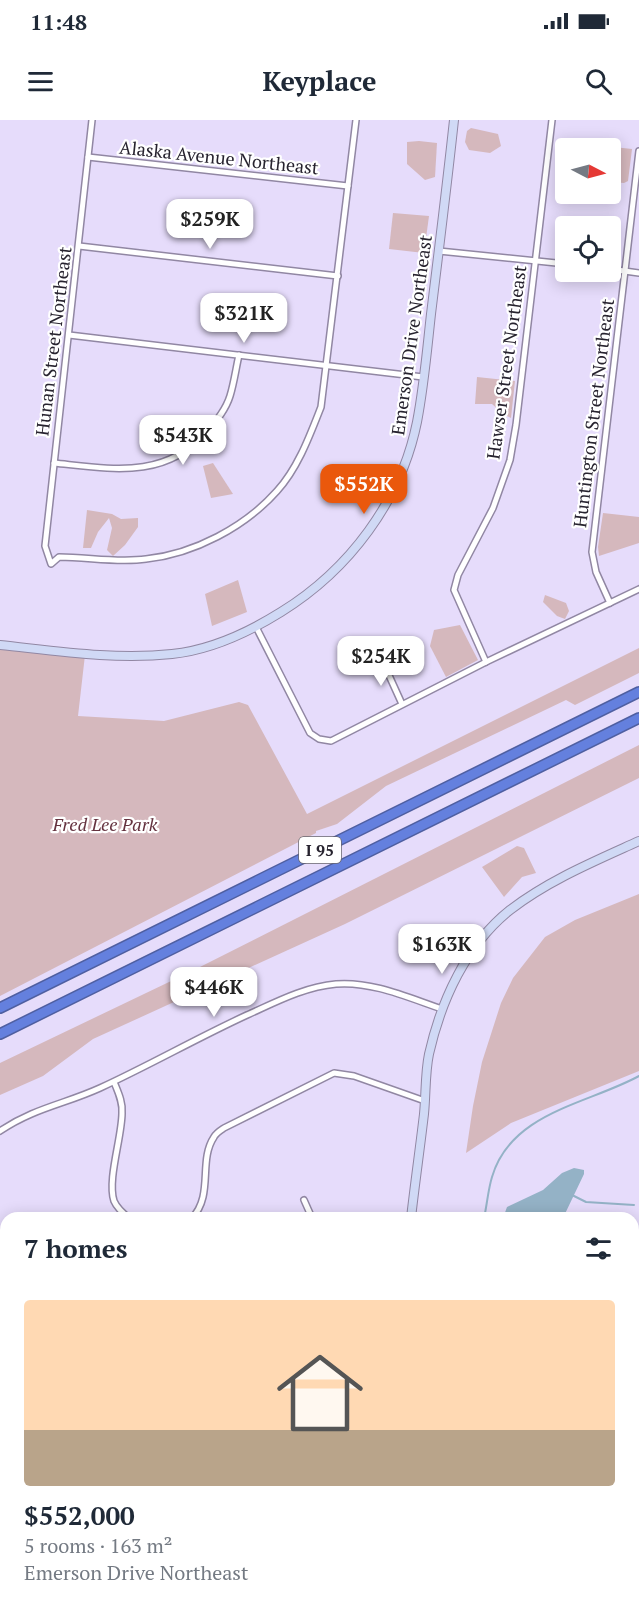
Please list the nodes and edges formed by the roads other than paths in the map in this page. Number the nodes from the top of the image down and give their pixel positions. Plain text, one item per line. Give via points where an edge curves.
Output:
1 (92, 120) edge
2 (356, 120) edge
3 (454, 120) edge
4 (552, 120) edge
5 (639, 151) edge
6 (88, 157) junction
7 (348, 186) junction
8 (79, 246) junction
9 (439, 251) junction
10 (535, 260) junction
11 (555, 263) edge
12 (621, 271) edge
13 (625, 271) junction
14 (639, 273) edge
15 (338, 276) junction
16 (69, 335) junction
17 (239, 355) junction
18 (327, 365) junction
19 (423, 377) junction
20 (54, 463) junction
21 (639, 589) edge
22 (610, 603) junction
23 (256, 627) junction
24 (0, 645) edge
25 (382, 660) dead end
26 (486, 662) junction
27 (639, 692) edge
28 (402, 704) junction
29 (639, 718) edge
30 (639, 841) edge
31 (0, 1008) edge
32 (442, 1009) junction
33 (0, 1034) edge
34 (114, 1082) junction
35 (425, 1101) junction
36 (0, 1131) edge
37 (304, 1200) dead end
38 (122, 1212) edge
39 (198, 1212) edge
40 (309, 1212) edge
41 (412, 1212) edge

1 - 6 street, Hunan Street Northeast
2 - 7 street
3 - 9 street, Emerson Drive Northeast
4 - 10 street, Hawser Street Northeast
5 - 13 street, Huntington Street Northeast
6 - 7 street, Alaska Avenue Northeast
6 - 8 street, Hunan Street Northeast
7 - 15 street
8 - 15 street
8 - 16 street, Hunan Street Northeast
9 - 10 street
9 - 19 street, Emerson Drive Northeast
10 - 11 street
10 - 26 street, Hawser Street Northeast via 510,460 493,508 454,590
12 - 13 street
13 - 14 street
13 - 22 street, Huntington Street Northeast via 592,552
15 - 18 street
16 - 17 street
16 - 20 street, Hunan Street Northeast
17 - 18 street
17 - 20 street via 230,397 218,420 197,443 173,459 143,468 118,469
18 - 19 street
18 - 20 street, Hunan Street Northeast via 321,406 306,446 278,491 241,524 201,546 145,560 60,557 51,564 45,546
19 - 23 street, Emerson Drive Northeast via 417,423 407,458 384,508 366,535 334,572 299,601
21 - 22 street
22 - 26 street
23 - 24 street, Emerson Drive Northeast via 174,654 96,656
23 - 28 street via 310,733 319,739 331,741
25 - 28 street
26 - 28 street
27 - 31 highway, I 95
29 - 33 highway, I 95
30 - 32 street via 540,889 502,917 471,952
32 - 34 street via 379,988 339,984 311,988 228,1024
32 - 35 street via 429,1056
34 - 36 street via 18,1119
34 - 38 street via 122,1101 122,1114 113,1187 114,1201
35 - 39 street via 354,1076 334,1073 214,1136
35 - 41 street
37 - 40 street

